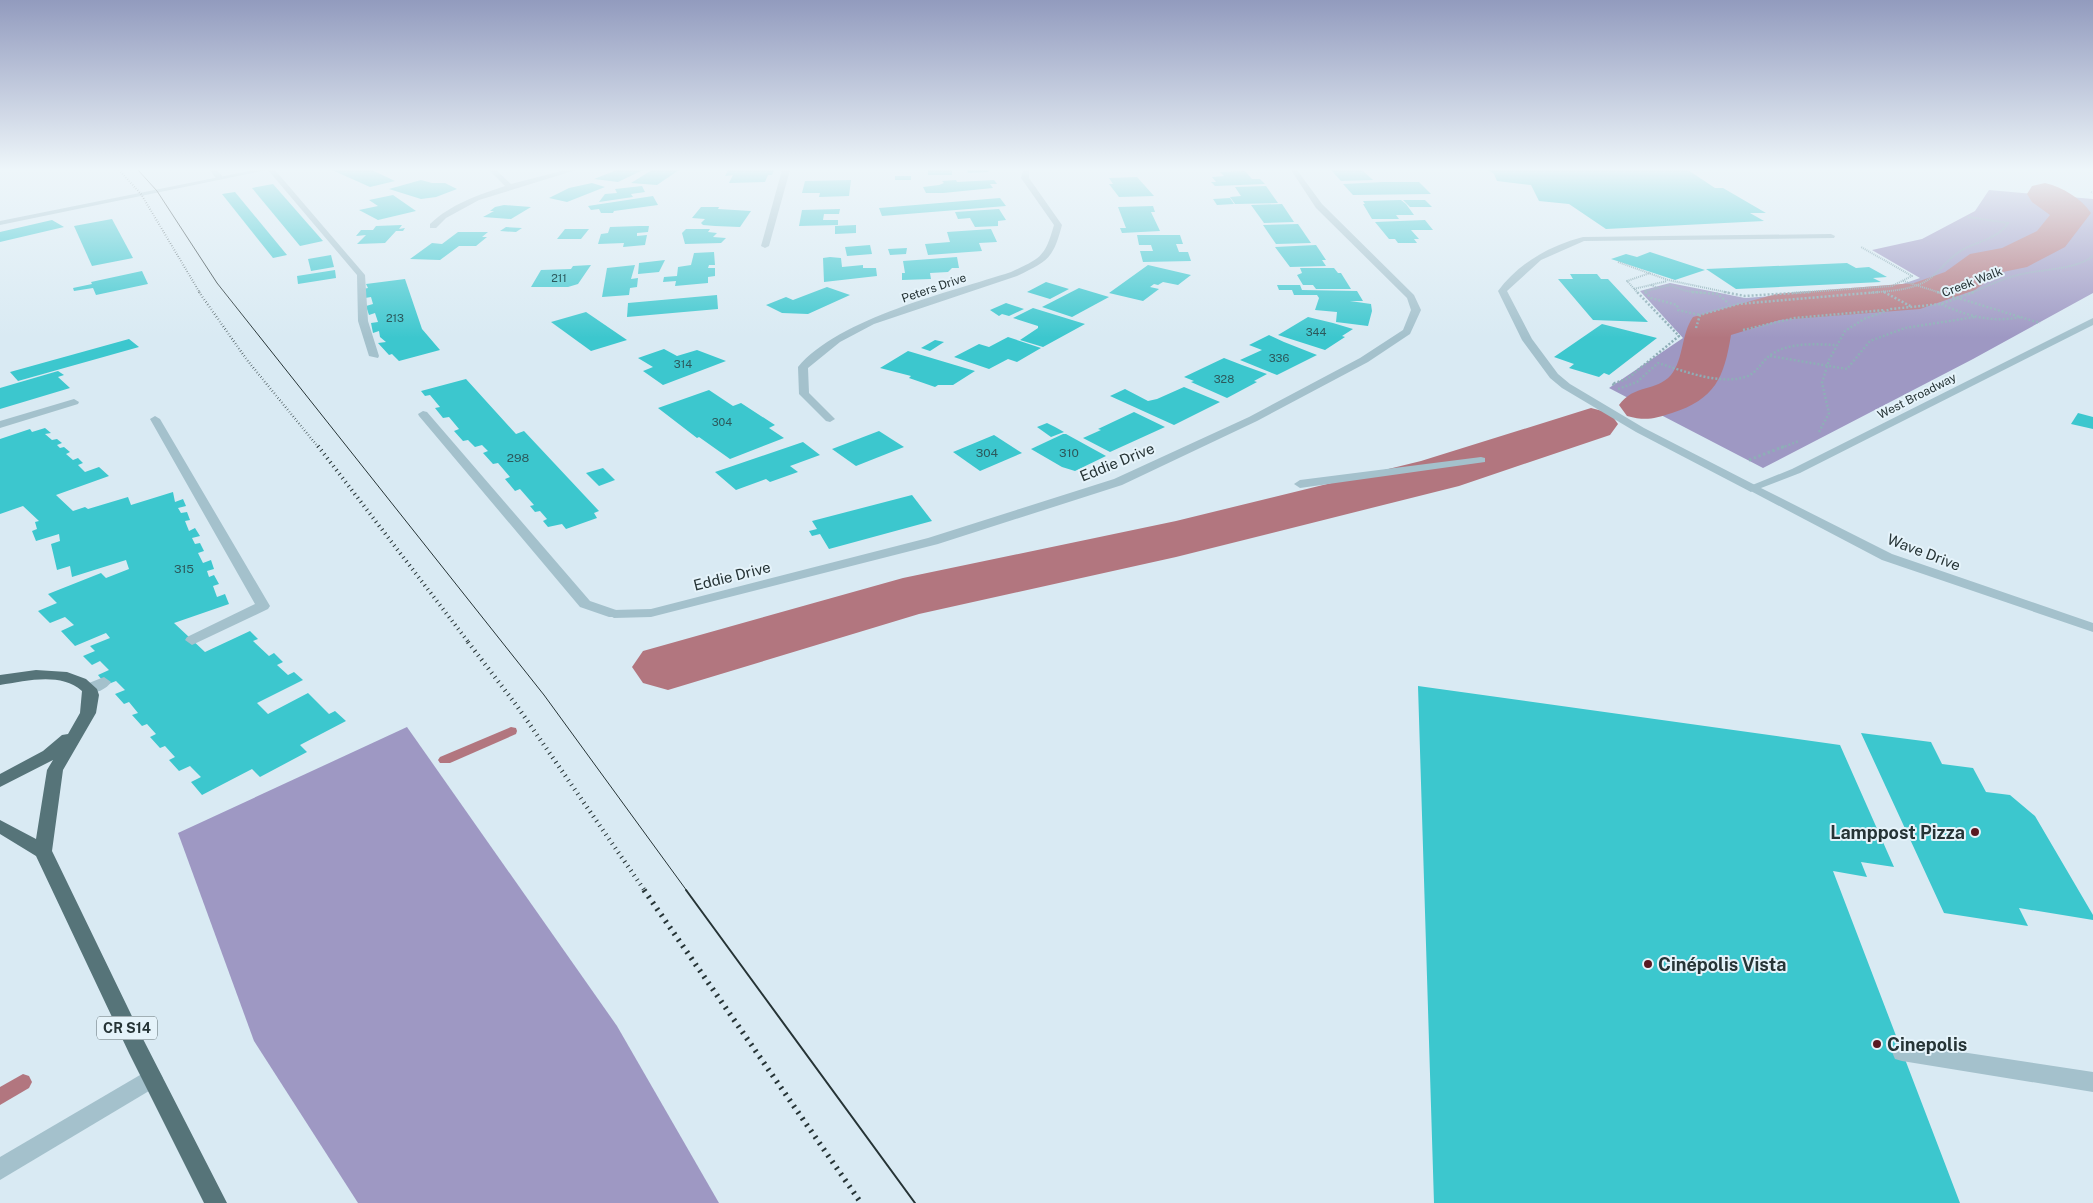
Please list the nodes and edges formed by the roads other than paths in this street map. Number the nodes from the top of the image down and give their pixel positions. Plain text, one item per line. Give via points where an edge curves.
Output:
1 (319, 226) edge
2 (770, 226) edge
3 (1058, 226) edge
4 (1339, 226) edge
5 (1831, 236) dead end
6 (765, 246) dead end
7 (2093, 322) edge
8 (374, 356) dead end
9 (74, 402) dead end
10 (423, 414) dead end
11 (155, 419) dead end
12 (830, 419) dead end
13 (0, 426) edge
14 (1481, 460) dead end
15 (1300, 484) dead end
16 (1751, 488) junction
17 (2093, 628) edge
18 (192, 640) dead end
19 (2, 677) edge
20 (104, 682) dead end
21 (89, 689) junction
22 (75, 733) junction
23 (0, 781) edge
24 (0, 826) edge
25 (43, 851) junction
26 (1902, 1052) dead end
27 (152, 1078) junction
28 (2093, 1082) edge
29 (0, 1169) edge
30 (216, 1203) edge

1 - 8 street via 361,275 363,321
2 - 6 street
3 - 12 street, Peters Drive via 1051,250 1035,264 871,322 836,340 803,366 804,394
4 - 10 street, Eddie Drive via 1411,297 1416,310 1406,332 1364,360 1253,419 1118,482 933,541 651,613 614,614 585,604
5 - 16 street, Wave Drive via 1583,239 1552,249 1528,263 1502,291 1527,340 1554,376 1589,401 1640,430
7 - 16 street, West Broadway via 1796,471
9 - 13 street
11 - 18 lane via 263,606
14 - 15 street
16 - 17 street, Wave Drive via 1887,557
19 - 21 main road via 62,675 81,682
20 - 21 street
21 - 22 main road via 88,713
22 - 23 main road via 48,755
22 - 25 main road via 55,770
24 - 25 main road
25 - 27 main road, CR S14
26 - 28 street
27 - 29 street
27 - 30 main road, CR S14

